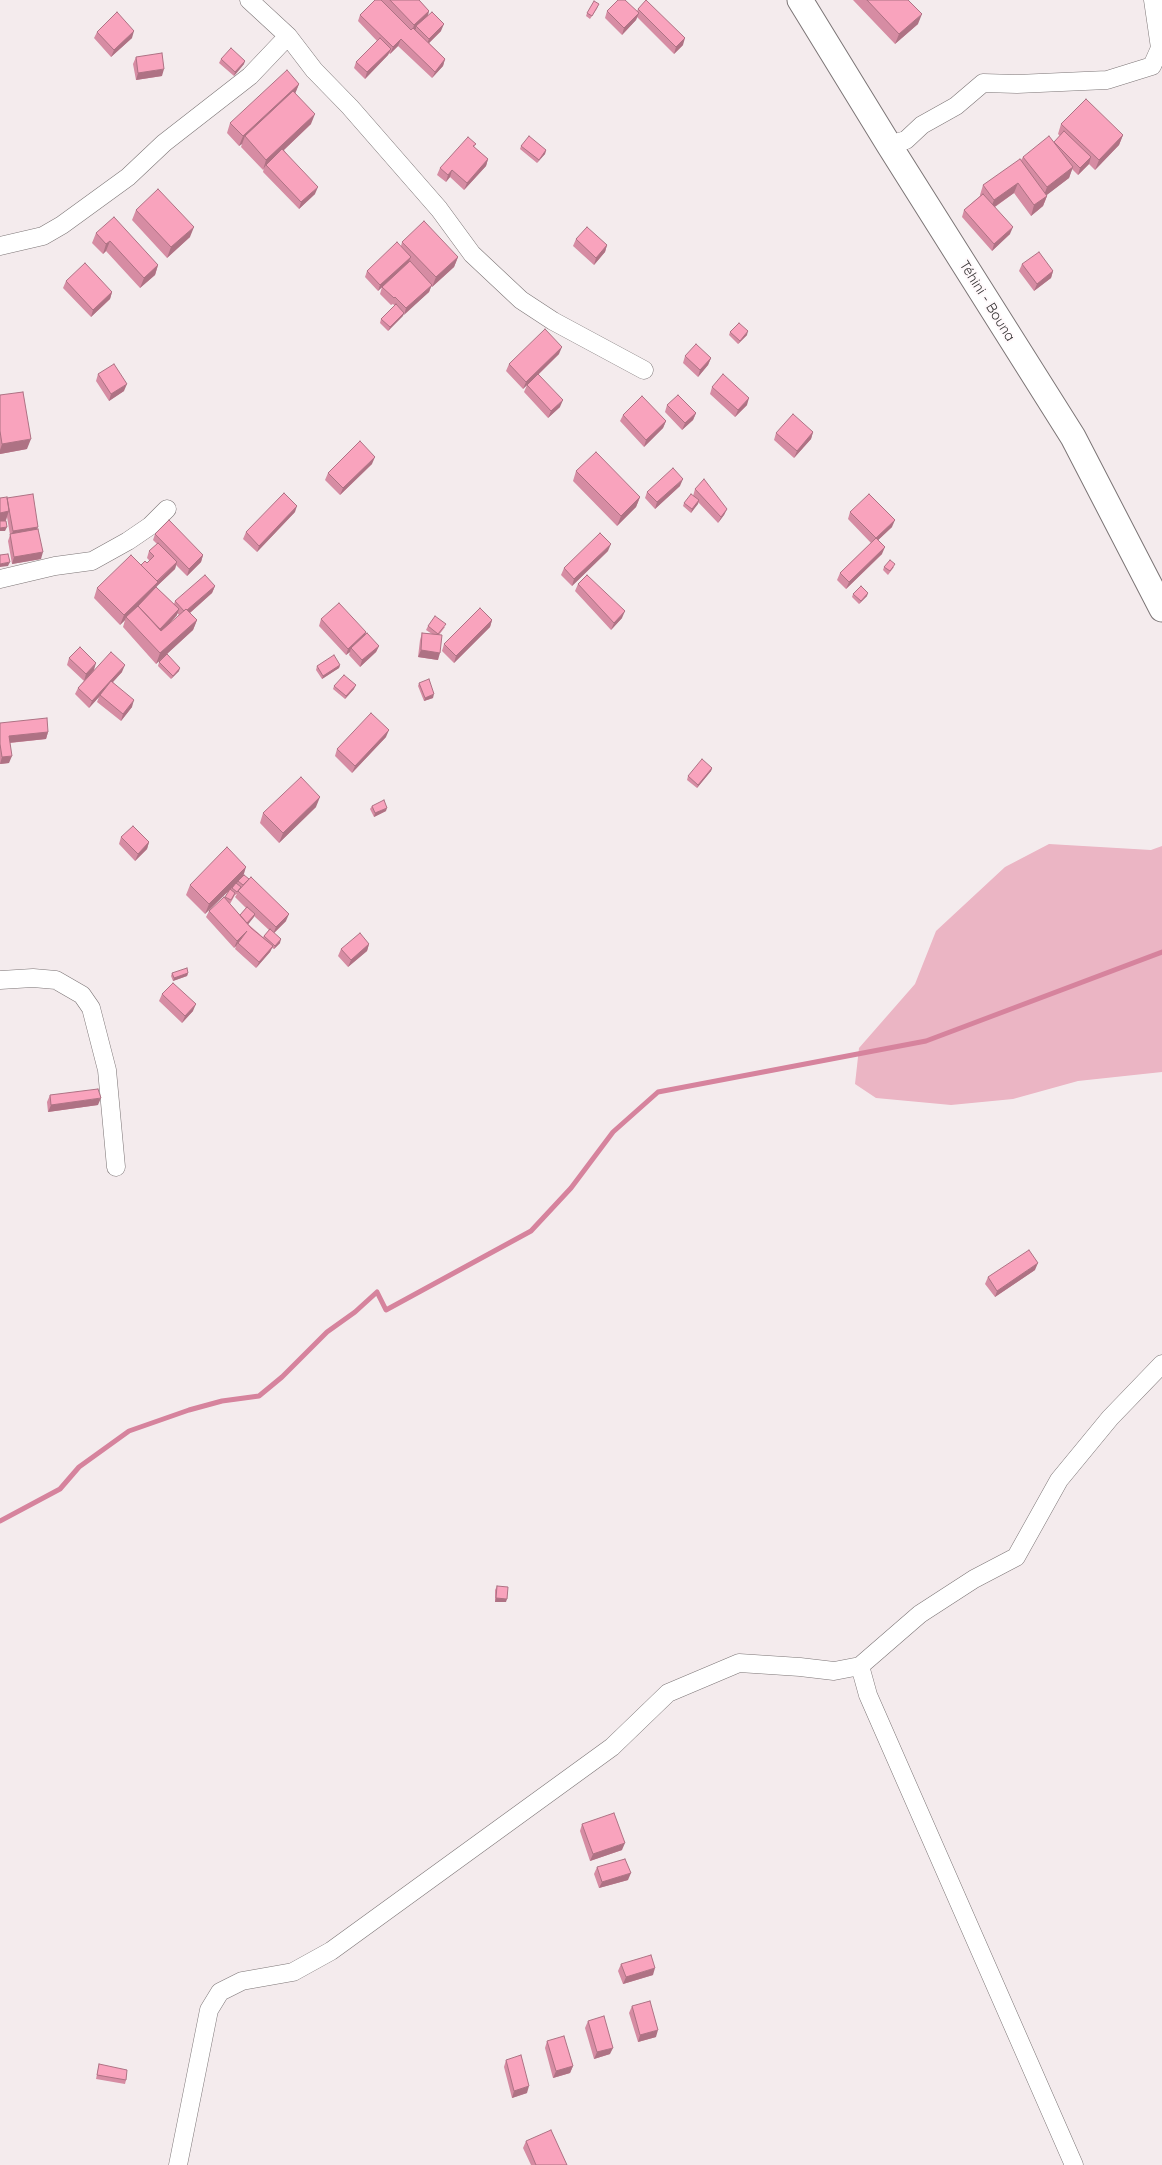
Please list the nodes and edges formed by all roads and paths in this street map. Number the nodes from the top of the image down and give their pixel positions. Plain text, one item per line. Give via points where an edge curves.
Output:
1 (249, 0) edge
2 (800, 0) edge
3 (1153, 0) edge
4 (288, 36) junction
5 (889, 145) junction
6 (0, 246) edge
7 (644, 370) dead end
8 (167, 509) dead end
9 (0, 578) edge
10 (1162, 609) edge
11 (0, 980) edge
12 (116, 1166) dead end
13 (1162, 1364) edge
14 (860, 1666) junction
15 (178, 2165) edge
16 (1074, 2165) edge

1 - 4 street
2 - 5 street, Téhini - Bouna
3 - 5 street via 1160,48 1152,66 1107,80 983,83 962,102 922,125 906,140
4 - 6 street via 250,76 164,143 128,177 70,220 43,236
4 - 7 street via 314,70 439,209 472,254 521,300
5 - 10 street, Téhini - Bouna via 1072,437
8 - 9 street via 150,526 92,561
11 - 12 street via 56,980 82,995 91,1008 108,1070
13 - 14 street via 1110,1418 1059,1480 1016,1557 974,1579 920,1614
14 - 15 street via 834,1672 739,1663 668,1693 612,1748 331,1951 293,1972 242,1981 220,1992 209,2010
14 - 16 street via 872,1704

